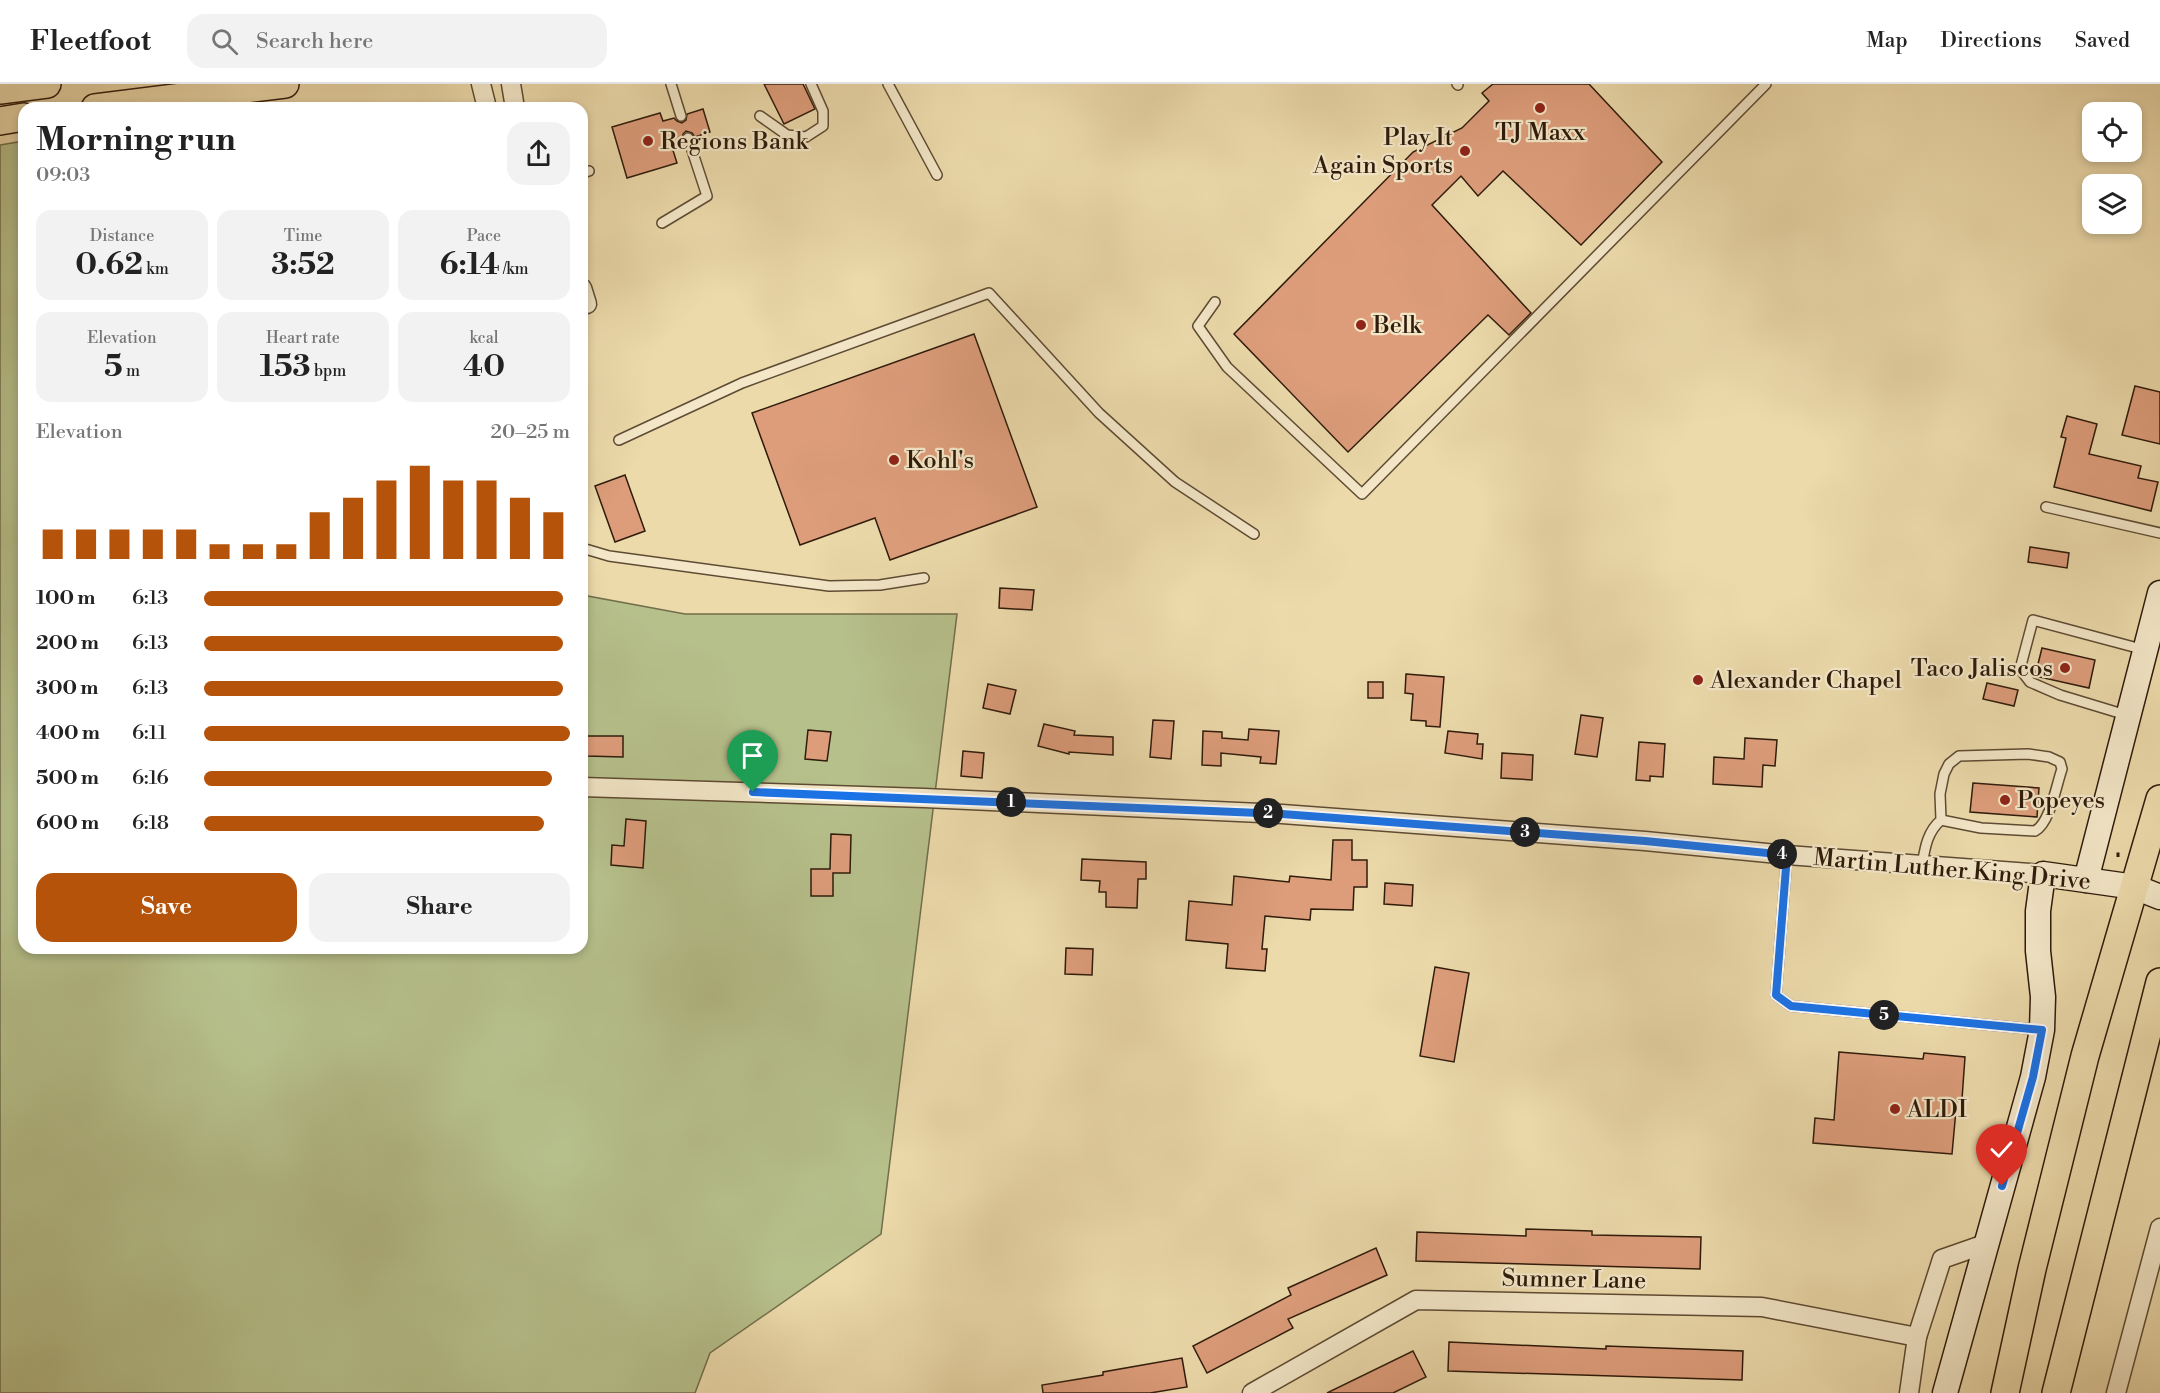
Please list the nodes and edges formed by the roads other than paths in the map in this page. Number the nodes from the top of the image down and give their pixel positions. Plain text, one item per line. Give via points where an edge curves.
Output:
1 (285, 84) edge
2 (481, 84) edge
3 (511, 84) edge
4 (671, 84) edge
5 (812, 84) edge
6 (888, 84) edge
7 (1766, 84) edge
8 (34, 85) edge
9 (0, 90) edge
10 (142, 102) edge
11 (486, 102) edge
12 (514, 102) edge
13 (681, 116) dead end
14 (760, 116) dead end
15 (18, 118) edge
16 (0, 121) edge
17 (688, 138) dead end
18 (937, 175) dead end
19 (662, 224) dead end
20 (1215, 302) dead end
21 (619, 440) dead end
22 (2046, 507) dead end
23 (2160, 533) edge
24 (1254, 534) dead end
25 (588, 550) edge
26 (924, 578) dead end
27 (2160, 593) edge
28 (2145, 650) junction
29 (2128, 715) junction
30 (588, 787) edge
31 (2160, 799) edge
32 (1941, 820) junction
33 (1787, 855) junction
34 (1922, 866) junction
35 (2043, 874) junction
36 (2086, 880) junction
37 (2152, 889) edge
38 (2160, 981) edge
39 (2042, 1030) junction
40 (2160, 1228) edge
41 (1985, 1244) junction
42 (1917, 1337) junction
43 (1252, 1393) edge
44 (1909, 1393) edge
45 (1945, 1393) edge
46 (2005, 1393) edge
47 (2056, 1393) edge
48 (2116, 1393) edge

1 - 10 main road
2 - 11 street
3 - 12 street
4 - 13 lane
5 - 14 lane via 823,111 823,126 806,136 788,135
6 - 18 lane
7 - 20 lane via 1362,494 1227,367 1198,326
8 - 9 main road
15 - 16 main road
17 - 19 lane via 707,196
21 - 24 lane via 742,383 988,293 1099,413 1167,474
22 - 23 lane
25 - 26 lane via 609,556 829,586 880,585
27 - 28 street
28 - 29 street
28 - 29 lane via 2033,620 2020,669 2030,682 2060,695
29 - 36 street
30 - 33 street, Martin Luther King Drive via 1282,814
31 - 37 main road
32 - 32 lane via 1981,828 2042,828 2062,769 2060,762 2028,754 1959,756 1944,774
32 - 34 lane via 1926,840
33 - 34 street, Martin Luther King Drive
33 - 39 lane via 1776,995 1791,1006
34 - 35 street, Martin Luther King Drive
35 - 36 street, Martin Luther King Drive
35 - 39 street via 2038,911
36 - 37 street, Martin Luther King Drive
37 - 46 main road via 2085,1056
38 - 47 main road
39 - 41 street via 2033,1077
40 - 48 street
41 - 42 street via 1942,1259
41 - 45 street
42 - 43 street, Sumner Lane via 1762,1307 1416,1300
42 - 44 street

